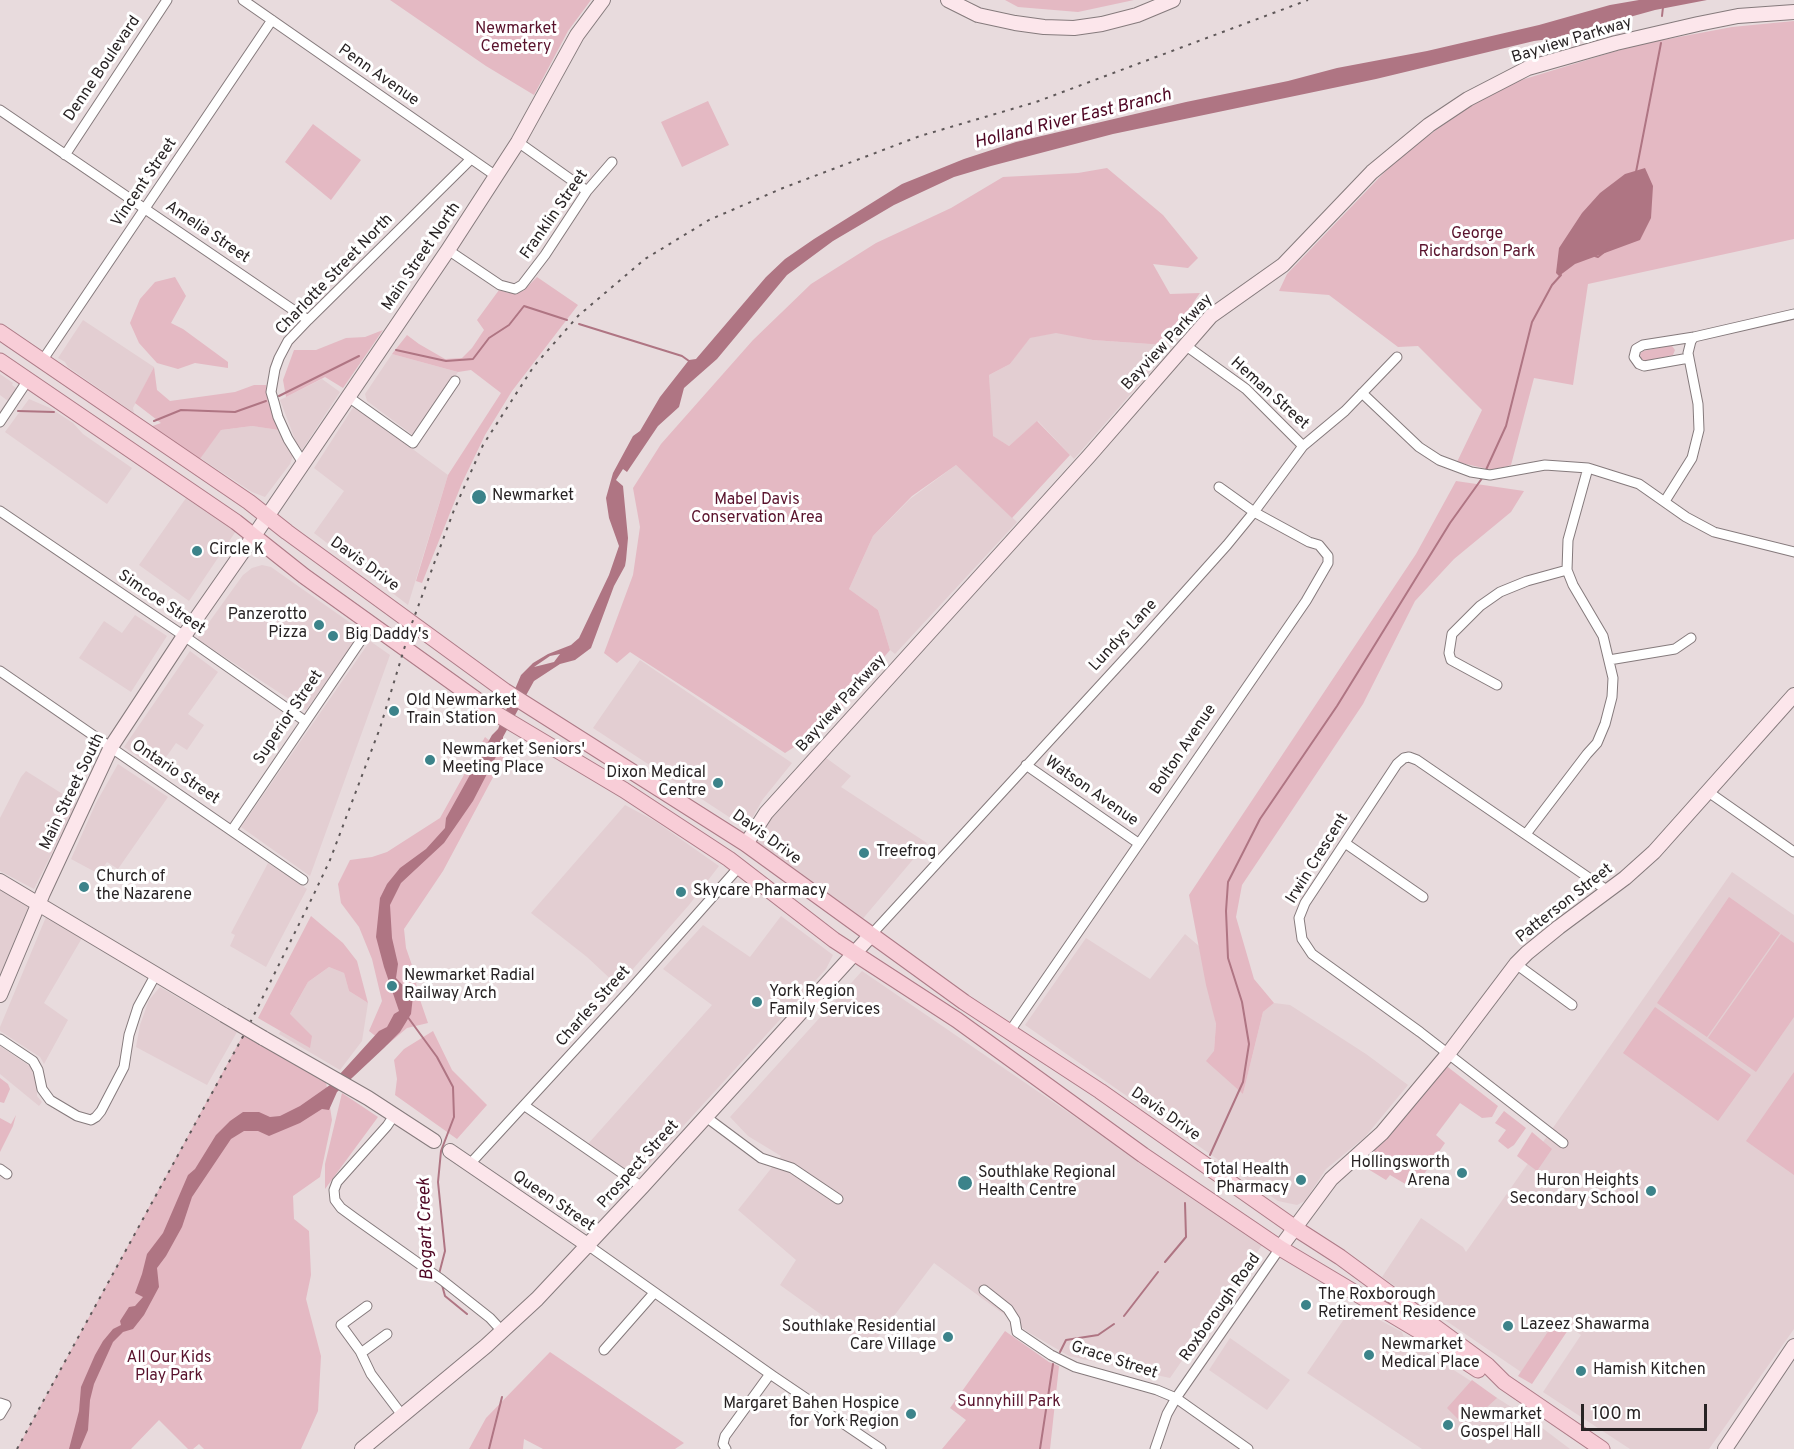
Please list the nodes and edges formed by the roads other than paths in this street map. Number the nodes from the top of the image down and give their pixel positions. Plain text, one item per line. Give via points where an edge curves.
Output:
1 (167, 0) edge
2 (243, 0) edge
3 (603, 0) edge
4 (948, 0) edge
5 (1173, 0) edge
6 (1794, 12) edge
7 (272, 20) junction
8 (0, 110) edge
9 (518, 142) junction
10 (65, 155) junction
11 (471, 159) junction
12 (612, 162) dead end
13 (496, 176) junction
14 (587, 191) junction
15 (145, 209) junction
16 (448, 250) junction
17 (1794, 314) edge
18 (308, 321) junction
19 (0, 332) edge
20 (1694, 336) junction
21 (1185, 345) junction
22 (1397, 357) dead end
23 (1689, 358) junction
24 (0, 361) edge
25 (42, 361) junction
26 (28, 380) junction
27 (456, 381) dead end
28 (1362, 393) junction
29 (347, 396) junction
30 (0, 422) edge
31 (1303, 446) junction
32 (303, 463) junction
33 (1588, 468) junction
34 (1219, 487) dead end
35 (1665, 501) junction
36 (0, 511) edge
37 (1254, 512) junction
38 (261, 527) junction
39 (1794, 552) edge
40 (1567, 570) junction
41 (372, 624) junction
42 (184, 636) junction
43 (1691, 638) dead end
44 (1609, 660) junction
45 (0, 671) edge
46 (1497, 685) dead end
47 (1791, 703) edge
48 (305, 721) junction
49 (111, 747) junction
50 (1026, 765) junction
51 (1707, 791) junction
52 (232, 830) junction
53 (1526, 834) junction
54 (1138, 843) junction
55 (1345, 843) junction
56 (746, 844) junction
57 (1794, 852) edge
58 (739, 867) junction
59 (303, 880) dead end
60 (0, 881) edge
61 (1608, 891) junction
62 (1423, 897) dead end
63 (40, 903) junction
64 (871, 935) junction
65 (853, 954) junction
66 (1516, 964) junction
67 (156, 974) junction
68 (0, 995) edge
69 (1572, 1005) dead end
70 (1010, 1031) junction
71 (0, 1039) edge
72 (1448, 1054) junction
73 (525, 1106) junction
74 (395, 1114) junction
75 (706, 1117) junction
76 (434, 1141) joint
77 (1563, 1143) dead end
78 (450, 1151) joint
79 (469, 1165) junction
80 (642, 1187) junction
81 (838, 1199) dead end
82 (1294, 1228) junction
83 (589, 1246) junction
84 (1280, 1248) junction
85 (984, 1290) dead end
86 (654, 1293) junction
87 (368, 1306) dead end
88 (502, 1331) junction
89 (387, 1334) dead end
90 (1794, 1346) edge
91 (604, 1350) dead end
92 (361, 1353) junction
93 (770, 1374) junction
94 (1504, 1382) junction
95 (1176, 1398) junction
96 (3, 1404) edge
97 (0, 1415) edge
98 (402, 1415) junction
99 (363, 1449) edge
100 (726, 1449) edge
101 (881, 1449) edge
102 (1155, 1449) edge
103 (1248, 1449) edge
104 (1602, 1449) edge
105 (1725, 1449) edge

1 - 10 street, Denne Boulevard
2 - 7 street, Penn Avenue
3 - 9 main road, Main Street North via 577,35
4 - 5 main road via 978,15 1044,27 1074,28 1137,15
6 - 21 main road, Bayview Parkway via 1738,16 1616,43 1528,68 1492,86 1429,125 1393,153 1299,251 1211,316
7 - 11 street, Penn Avenue
7 - 15 street, Vincent Street
8 - 10 street, Amelia Street
9 - 13 main road, Main Street North
9 - 14 street
10 - 15 street, Amelia Street
11 - 13 street, Penn Avenue
11 - 18 street, Charlotte Street North
12 - 14 street, Franklin Street
13 - 16 main road, Main Street North
14 - 16 street, Franklin Street via 545,255 515,289 500,285
15 - 18 street, Amelia Street
15 - 25 street, Vincent Street
16 - 29 main road, Main Street North
17 - 20 street
18 - 32 street, Charlotte Street North via 288,341 279,358 271,392 278,417
19 - 25 main road, Davis Drive
20 - 23 street
20 - 23 street via 1643,345 1636,349 1634,357 1644,366
21 - 31 street, Heman Street via 1246,389
21 - 56 main road, Bayview Parkway via 766,813
22 - 28 street, Lundys Lane
23 - 35 street via 1699,430 1692,458
24 - 26 main road, Davis Drive
25 - 38 main road, Davis Drive via 249,502
26 - 30 street
26 - 38 main road, Davis Drive
27 - 29 street via 414,443
28 - 31 street, Lundys Lane
28 - 33 street via 1419,447 1471,472 1490,475 1545,465
29 - 32 main road, Main Street North
31 - 37 street, Lundys Lane
32 - 38 main road, Main Street North
33 - 35 street via 1639,484
33 - 40 street via 1568,540
34 - 37 street
35 - 39 street via 1714,532
36 - 42 street, Simcoe Street
37 - 50 street, Lundys Lane
37 - 54 street, Bolton Avenue via 1319,545 1329,563
38 - 41 main road, Davis Drive via 304,576
38 - 42 main road, Main Street South
38 - 56 main road, Davis Drive via 544,717
40 - 44 street via 1603,636
40 - 46 street via 1500,592 1452,634 1451,660
41 - 48 street, Superior Street
41 - 58 main road, Davis Drive via 495,713 624,790
42 - 48 street, Simcoe Street
42 - 49 main road, Main Street South
43 - 44 street via 1675,649
44 - 53 street via 1612,697 1597,743
45 - 49 street, Ontario Street
47 - 51 main road, Patterson Street
48 - 52 street, Superior Street
49 - 52 street, Ontario Street
49 - 63 main road, Main Street South
50 - 54 street, Watson Avenue
50 - 64 street, Lundys Lane
51 - 57 street
51 - 61 main road, Patterson Street via 1654,852
52 - 59 street, Ontario Street
53 - 55 street, Irwin Crescent via 1417,760 1404,758
53 - 61 street, Irwin Crescent
54 - 70 street, Bolton Avenue
55 - 62 street
55 - 72 street, Irwin Crescent via 1305,903 1299,918 1302,939 1312,954
56 - 64 main road, Davis Drive
58 - 65 main road, Davis Drive
58 - 73 street, Charles Street
60 - 63 main road
61 - 66 main road, Patterson Street
63 - 67 main road, Queen Street
63 - 68 main road, Main Street South
64 - 65 main road, Prospect Street
64 - 70 main road, Davis Drive
65 - 75 main road, Prospect Street
65 - 84 main road, Davis Drive via 957,1020 1103,1128
66 - 69 street
66 - 72 main road, Patterson Street
67 - 71 street via 138,1007 124,1066 96,1118 77,1116 50,1100 33,1061
67 - 74 main road, Queen Street, bridge
70 - 82 main road, Davis Drive
72 - 77 street, Irwin Crescent
72 - 82 main road, Patterson Street via 1382,1133 1331,1179
73 - 79 street, Charles Street
73 - 80 street
74 - 76 main road, Queen Street
74 - 88 street via 337,1182 334,1196 341,1208 442,1280
75 - 80 main road, Prospect Street
75 - 81 street via 761,1158 792,1168
76 - 78 street, Queen Street
78 - 79 main road, Queen Street
79 - 83 main road, Queen Street
80 - 83 main road, Prospect Street
82 - 84 main road, Patterson Street
82 - 94 main road, Davis Drive via 1384,1288
83 - 86 street, Queen Street
83 - 88 main road, Prospect Street
84 - 94 main road, Davis Drive via 1484,1374
84 - 95 street, Roxborough Road
85 - 95 street, Grace Street via 1008,1309 1017,1332 1051,1355 1075,1367
86 - 91 street
86 - 93 street, Queen Street
87 - 92 street via 340,1325
88 - 98 main road, Prospect Street
89 - 92 street
90 - 105 main road
92 - 98 street via 371,1374
93 - 100 street via 725,1436
93 - 101 street, Queen Street
94 - 104 main road, Davis Drive
95 - 102 street, Roxborough Road
95 - 103 street, Grace Street
96 - 97 street
98 - 99 main road, Prospect Street

